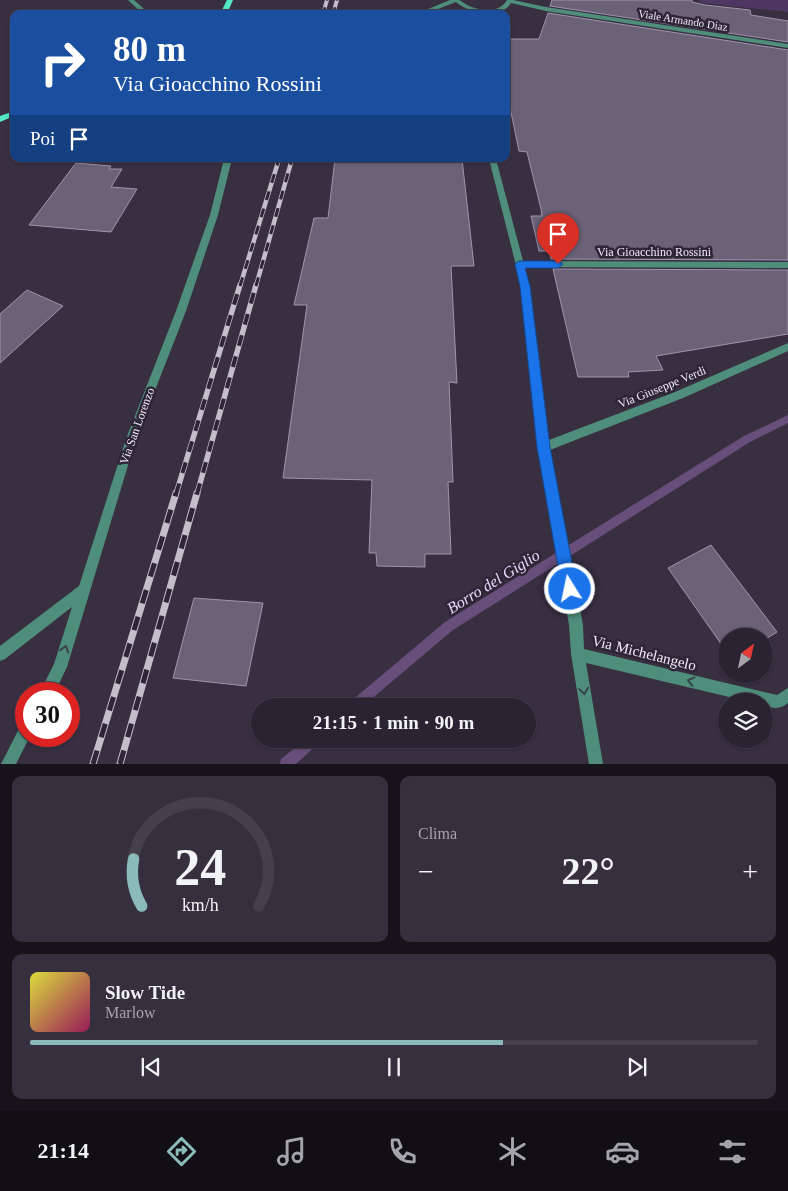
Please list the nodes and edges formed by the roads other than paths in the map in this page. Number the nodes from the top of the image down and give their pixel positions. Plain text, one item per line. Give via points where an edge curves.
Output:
1 (131, 0) edge
2 (456, 0) edge
3 (510, 1) edge
4 (504, 8) junction
5 (546, 9) junction
6 (142, 10) edge
7 (430, 10) edge
8 (482, 10) edge
9 (497, 10) edge
10 (788, 46) edge
11 (227, 162) edge
12 (493, 162) edge
13 (519, 264) junction
14 (788, 265) edge
15 (788, 347) edge
16 (544, 447) junction
17 (84, 590) junction
18 (0, 654) edge
19 (578, 654) junction
20 (52, 682) edge
21 (788, 695) edge
22 (17, 747) edge
23 (8, 764) edge
24 (596, 764) edge

1 - 6 street
2 - 7 street
2 - 8 street via 469,9
3 - 4 street
3 - 5 street, Viale Armando Diaz
4 - 5 street, Viale Armando Diaz
4 - 9 street
5 - 10 street, Viale Armando Diaz
11 - 17 street, Via San Lorenzo via 214,215 131,439
12 - 13 street
13 - 14 street, Via Gioacchino Rossini
13 - 16 street via 525,286
15 - 16 street, Via Giuseppe Verdi via 679,395
16 - 19 street via 576,625
17 - 18 street
20 -> 17 street, Via San Lorenzo
21 -> 19 street, Via Michelangelo via 778,702
19 -> 24 street
22 - 23 street

